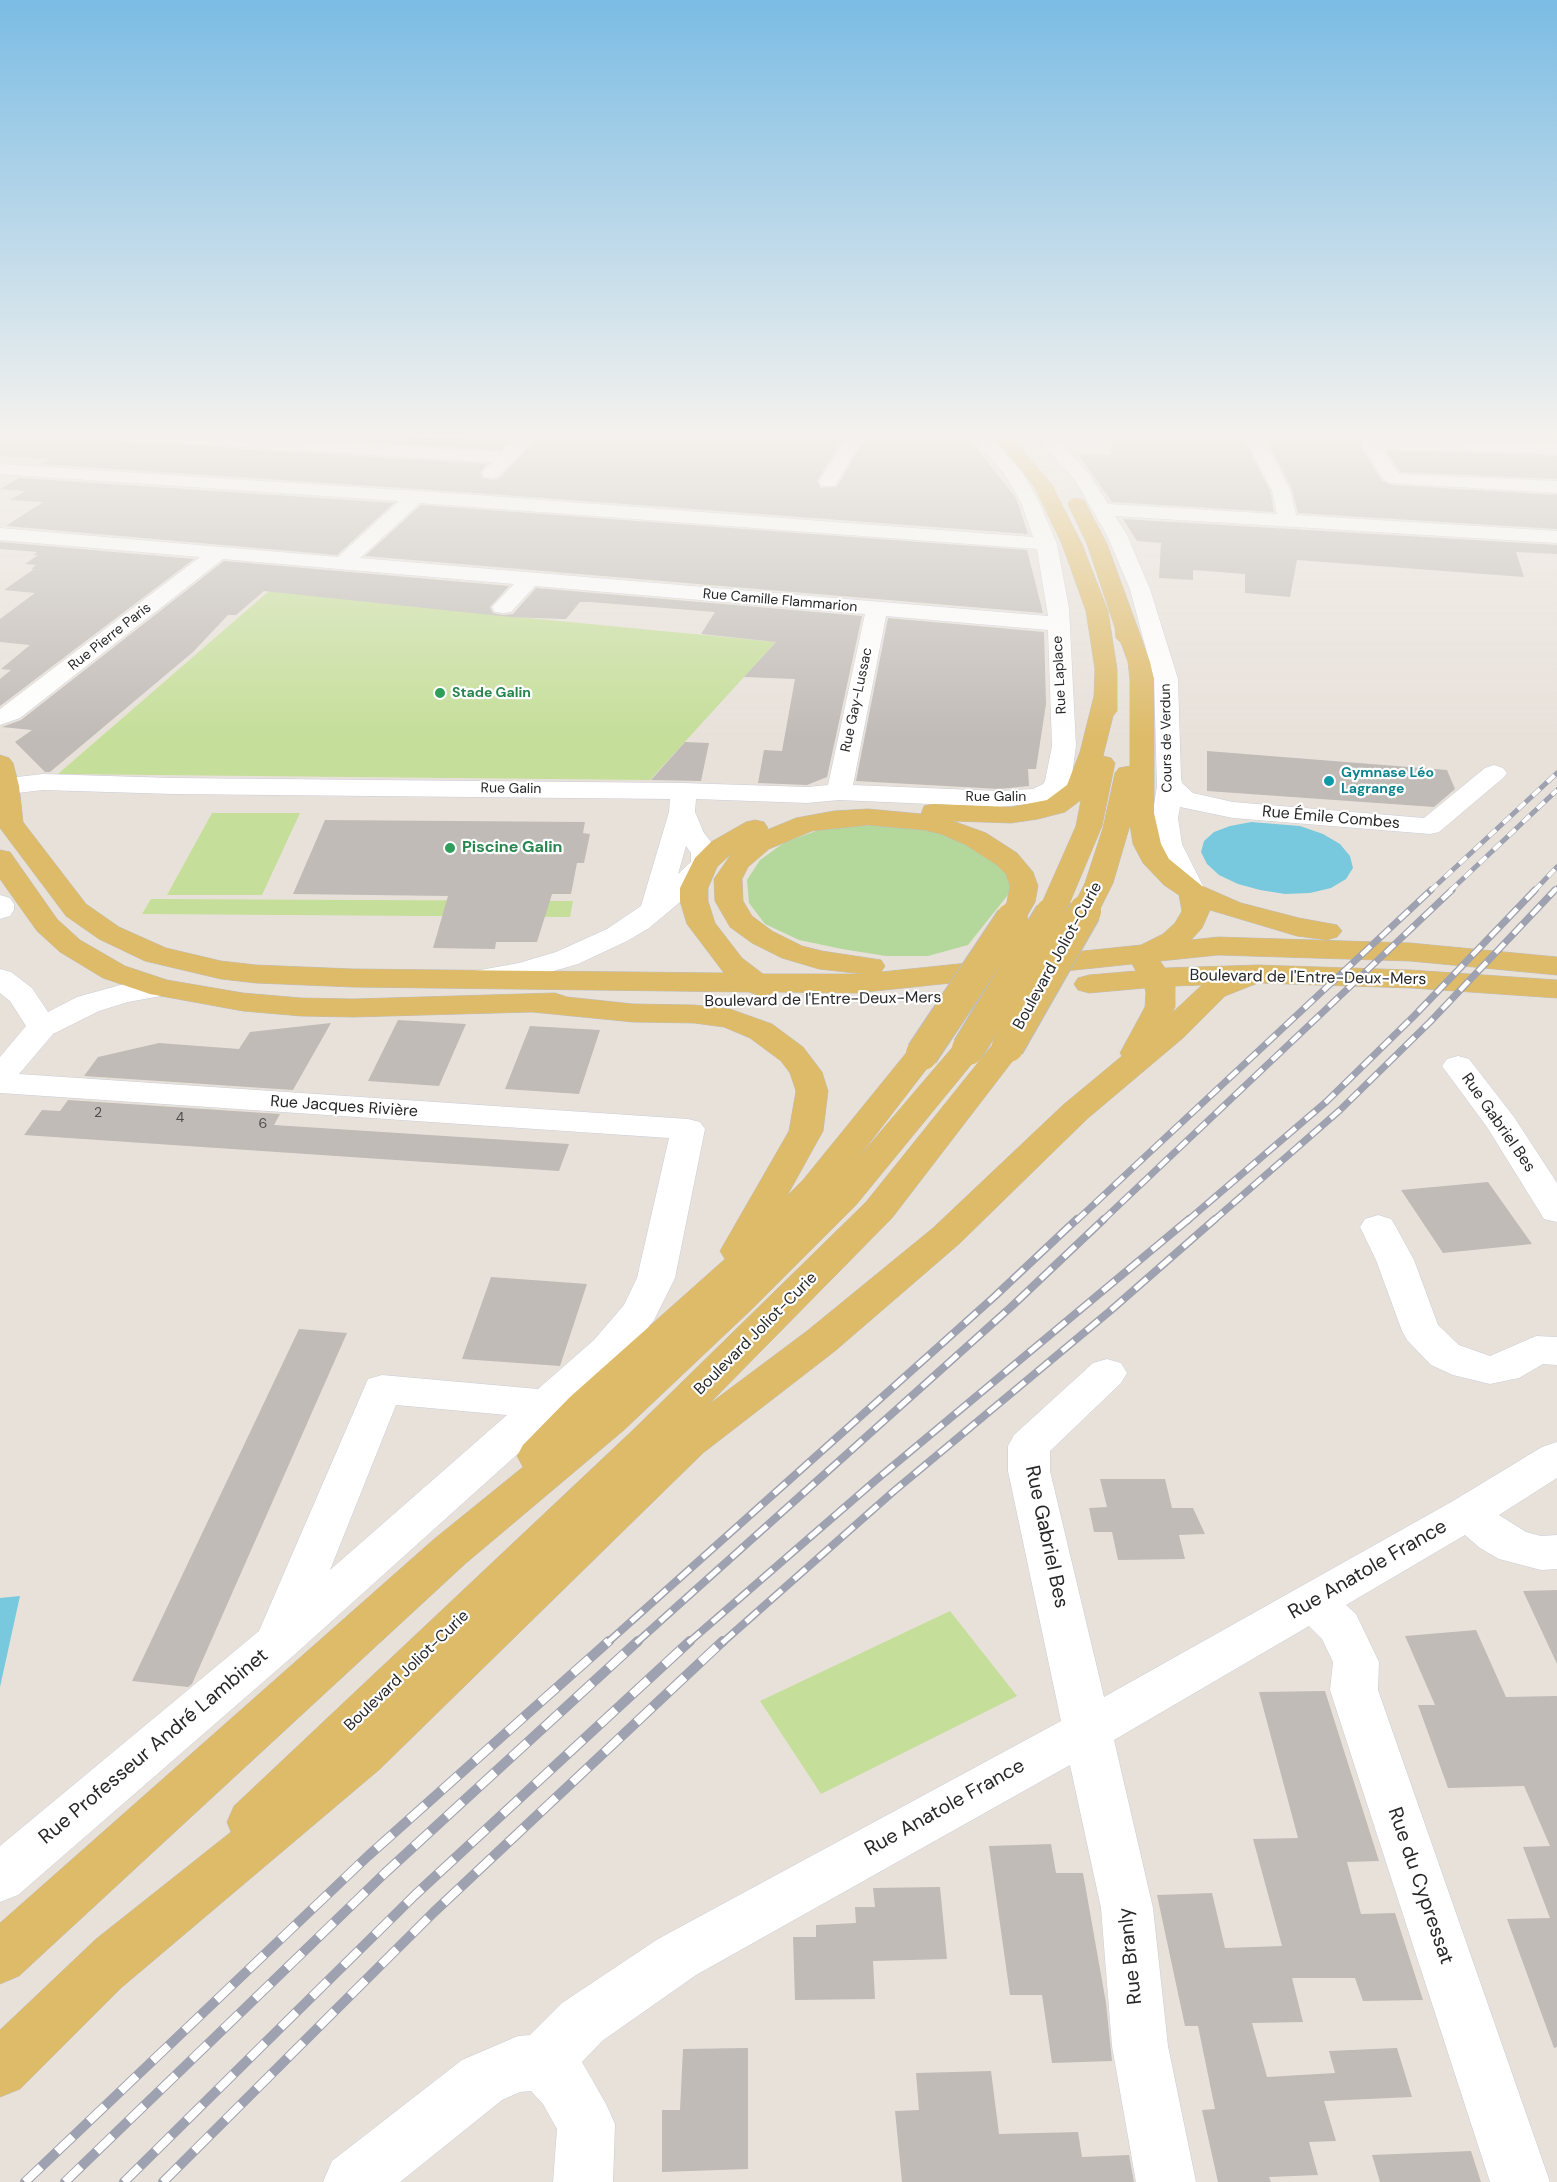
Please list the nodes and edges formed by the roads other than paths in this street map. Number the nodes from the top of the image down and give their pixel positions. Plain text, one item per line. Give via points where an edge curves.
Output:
1 (0, 534) edge
2 (375, 534) edge
3 (912, 534) edge
4 (1043, 534) edge
5 (1067, 534) edge
6 (1092, 534) edge
7 (1116, 534) edge
8 (1507, 534) edge
9 (1557, 537) edge
10 (1047, 544) junction
11 (219, 552) junction
12 (344, 562) junction
13 (530, 579) junction
14 (503, 607) dead end
15 (877, 609) junction
16 (1059, 624) junction
17 (1126, 628) junction
18 (1107, 689) junction
19 (0, 718) edge
20 (1494, 773) dead end
21 (2, 779) edge
22 (117, 784) junction
23 (1170, 786) junction
24 (839, 792) junction
25 (1039, 796) joint
26 (683, 802) junction
27 (1233, 810) junction
28 (9, 819) junction
29 (1166, 833) junction
30 (0, 858) edge
31 (705, 864) junction
32 (1192, 891) junction
33 (0, 904) edge
34 (0, 909) edge
35 (654, 910) junction
36 (1557, 955) edge
37 (193, 965) junction
38 (1149, 966) junction
39 (1557, 966) edge
40 (1258, 974) junction
41 (0, 978) edge
42 (473, 979) junction
43 (756, 984) junction
44 (161, 987) junction
45 (1557, 989) edge
46 (797, 1002) junction
47 (531, 1003) junction
48 (42, 1027) junction
49 (1458, 1066) dead end
50 (1127, 1071) junction
51 (0, 1077) edge
52 (0, 1083) edge
53 (1557, 1211) edge
54 (1378, 1227) dead end
55 (718, 1287) junction
56 (1557, 1351) edge
57 (1107, 1373) dead end
58 (546, 1404) junction
59 (1557, 1458) edge
60 (1468, 1513) junction
61 (449, 1552) junction
62 (1557, 1552) edge
63 (1312, 1602) junction
64 (277, 1643) junction
65 (1086, 1731) junction
66 (6, 1866) edge
67 (0, 1958) edge
68 (98, 1973) junction
69 (543, 2062) junction
70 (0, 2069) edge
71 (353, 2182) edge
72 (583, 2182) edge
73 (1167, 2182) edge
74 (1520, 2182) edge

1 - 11 street, Rue Camille Flammarion
2 - 12 street
3 - 10 street
4 - 10 street, Rue Laplace
5 - 18 main road, Boulevard Joliot-Curie via 1097,611
6 - 17 main road, Boulevard Joliot-Curie
7 - 23 street, Cours de Verdun via 1162,626
8 - 9 street
10 - 16 street, Rue Laplace
11 - 12 street, Rue Camille Flammarion
11 - 19 street, Rue Pierre Paris via 12,713
12 - 13 street, Rue Camille Flammarion
13 - 14 street
13 - 15 street, Rue Camille Flammarion
15 - 16 street, Rue Camille Flammarion
15 - 24 street, Rue Gay-Lussac
16 - 25 street, Rue Laplace via 1064,746 1058,782
17 - 32 main road via 1142,680 1141,813 1147,844 1157,863
17 - 68 main road, Boulevard Joliot-Curie, bridge via 1132,731 1128,777 1116,828 1100,883 1008,1046 879,1210 782,1309
18 - 31 main road via 1092,752 1079,786 1056,806 1011,815 868,807 831,809 766,823 721,848
18 - 61 main road, Boulevard Joliot-Curie, bridge via 1101,776 1091,816 1051,914 968,1049 843,1197 739,1300 610,1419
20 - 27 street, Rue Émile Combes via 1430,826
21 - 22 street, Rue Galin
21 - 28 main road
22 - 26 street, Rue Galin
22 - 28 street via 42,796
23 - 27 street, Rue Émile Combes via 1193,803
23 - 29 street, Cours de Verdun
24 - 25 street, Rue Galin via 999,799
24 - 26 street, Rue Galin
26 - 31 street via 691,835 705,852
26 - 35 street
27 - 29 street, Rue Émile Combes via 1197,813
28 - 37 main road, Boulevard de l'Entre-Deux-Mers via 76,910 90,922 156,955
29 - 32 street, Cours de Verdun via 1175,861
30 - 44 main road, Boulevard de l'Entre-Deux-Mers via 29,902 70,946 114,972
31 - 35 street
31 - 43 main road via 694,888 701,924 730,964
32 - 36 main road via 1231,909 1297,927
32 - 38 main road via 1196,910 1187,928
33 - 34 street
35 - 42 street via 617,935 567,958 524,971
37 - 42 main road, Boulevard de l'Entre-Deux-Mers via 256,974
37 - 44 street
38 - 39 main road, Boulevard de l'Entre-Deux-Mers via 1218,946 1410,952
38 - 40 main road, Boulevard de l'Entre-Deux-Mers
38 - 43 main road, Boulevard de l'Entre-Deux-Mers via 890,982
38 - 46 main road, Boulevard de l'Entre-Deux-Mers via 932,999
38 - 50 main road via 1161,993 1160,1006
38 - 55 main road, bridge via 1100,951 954,966 896,968 819,960 762,937 740,921 729,901 729,879 737,863 759,843 805,824 834,819 868,817 924,822 976,839 1007,859 1019,872 1024,886 1012,919 922,1054 815,1188
40 - 45 main road, Boulevard de l'Entre-Deux-Mers
40 - 50 main road via 1238,978 1214,990
41 - 48 street via 21,995
42 - 43 main road, Boulevard de l'Entre-Deux-Mers
43 - 46 main road
44 - 47 main road, Boulevard de l'Entre-Deux-Mers via 243,1002 301,1007
44 - 48 street via 150,1005 100,1020
46 - 47 main road, Boulevard de l'Entre-Deux-Mers
47 - 55 main road via 730,1018 761,1031 792,1054 806,1072 812,1091 806,1131
48 - 51 street
49 - 53 street, Rue Gabriel Bes via 1502,1124
50 - 68 main road via 1075,1112 937,1244 821,1341 688,1442 363,1754
52 - 58 street, Rue Jacques Rivière via 688,1129 656,1278 640,1311 608,1350
54 - 56 street via 1395,1260 1421,1331 1445,1355 1490,1370 1505,1368 1536,1350
55 - 61 main road via 584,1407
57 - 65 street, Rue Gabriel Bes via 1029,1446 1029,1471
58 - 64 street
58 - 64 street, Rue Professeur André Lambinet via 382,1389
59 - 60 street, Rue Anatole France
60 - 62 street via 1515,1547
60 - 63 street, Rue Anatole France
61 - 67 main road, Boulevard Joliot-Curie
63 - 65 street, Rue Anatole France
63 - 74 street, Rue du Cypressat via 1340,1627 1356,1662 1354,1690
64 - 66 street, Rue Professeur André Lambinet
65 - 69 street, Rue Anatole France via 677,1957 582,2022
65 - 73 street, Rue Branly via 1127,1908 1140,2046
68 - 70 main road, Boulevard Joliot-Curie
69 - 71 street via 518,2064 482,2080
69 - 72 street via 563,2084 586,2124

